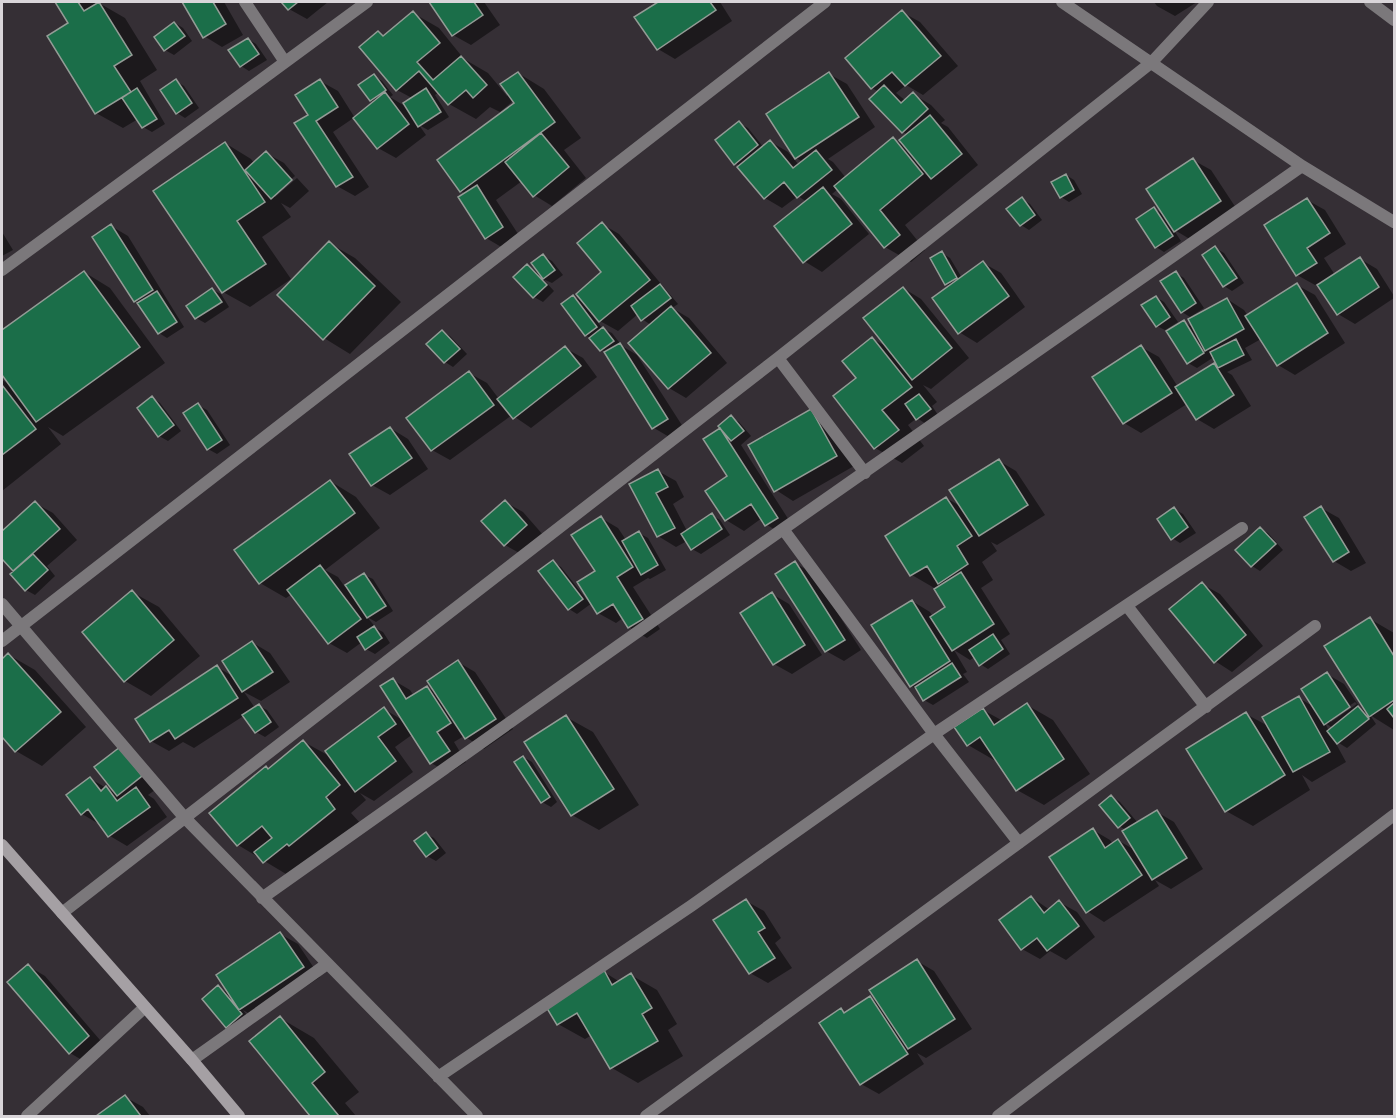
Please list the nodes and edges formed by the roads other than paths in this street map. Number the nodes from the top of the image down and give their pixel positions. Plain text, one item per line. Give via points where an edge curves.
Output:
1 (245, 2) edge
2 (367, 2) edge
3 (825, 2) edge
4 (1062, 2) edge
5 (1208, 2) edge
6 (1370, 2) edge
7 (1395, 20) edge
8 (285, 62) junction
9 (1152, 62) junction
10 (1302, 166) junction
11 (1395, 222) edge
12 (2, 270) edge
13 (777, 358) junction
14 (865, 473) junction
15 (1242, 528) dead end
16 (783, 529) junction
17 (2, 604) edge
18 (1127, 606) junction
19 (21, 626) junction
20 (1315, 626) dead end
21 (2, 641) edge
22 (1206, 707) junction
23 (934, 734) junction
24 (1395, 815) edge
25 (184, 817) junction
26 (1019, 843) junction
27 (2, 845) edge
28 (262, 898) junction
29 (62, 914) junction
30 (327, 964) junction
31 (144, 1008) junction
32 (192, 1060) junction
33 (438, 1077) junction
34 (27, 1116) edge
35 (239, 1116) edge
36 (477, 1116) edge
37 (646, 1116) edge
38 (998, 1116) edge

1 - 8 street
2 - 8 street
3 - 19 street
4 - 9 street
5 - 9 street
6 - 7 street
8 - 12 street
9 - 10 street
9 - 13 street
10 - 11 street
10 - 14 street
13 - 14 street
13 - 25 street
14 - 16 street
15 - 18 street
16 - 23 street
16 - 28 street
17 - 19 street
18 - 22 street
18 - 23 street
19 - 21 street
19 - 25 street
20 - 22 street
22 - 26 street
23 - 26 street
23 - 33 street via 691,906
24 - 38 street
25 - 28 street
25 - 29 street
26 - 37 street
27 - 29 main road
28 - 30 street
29 - 31 main road
30 - 32 street
30 - 33 street
31 - 32 main road
31 - 34 street
32 - 35 main road
33 - 36 street

